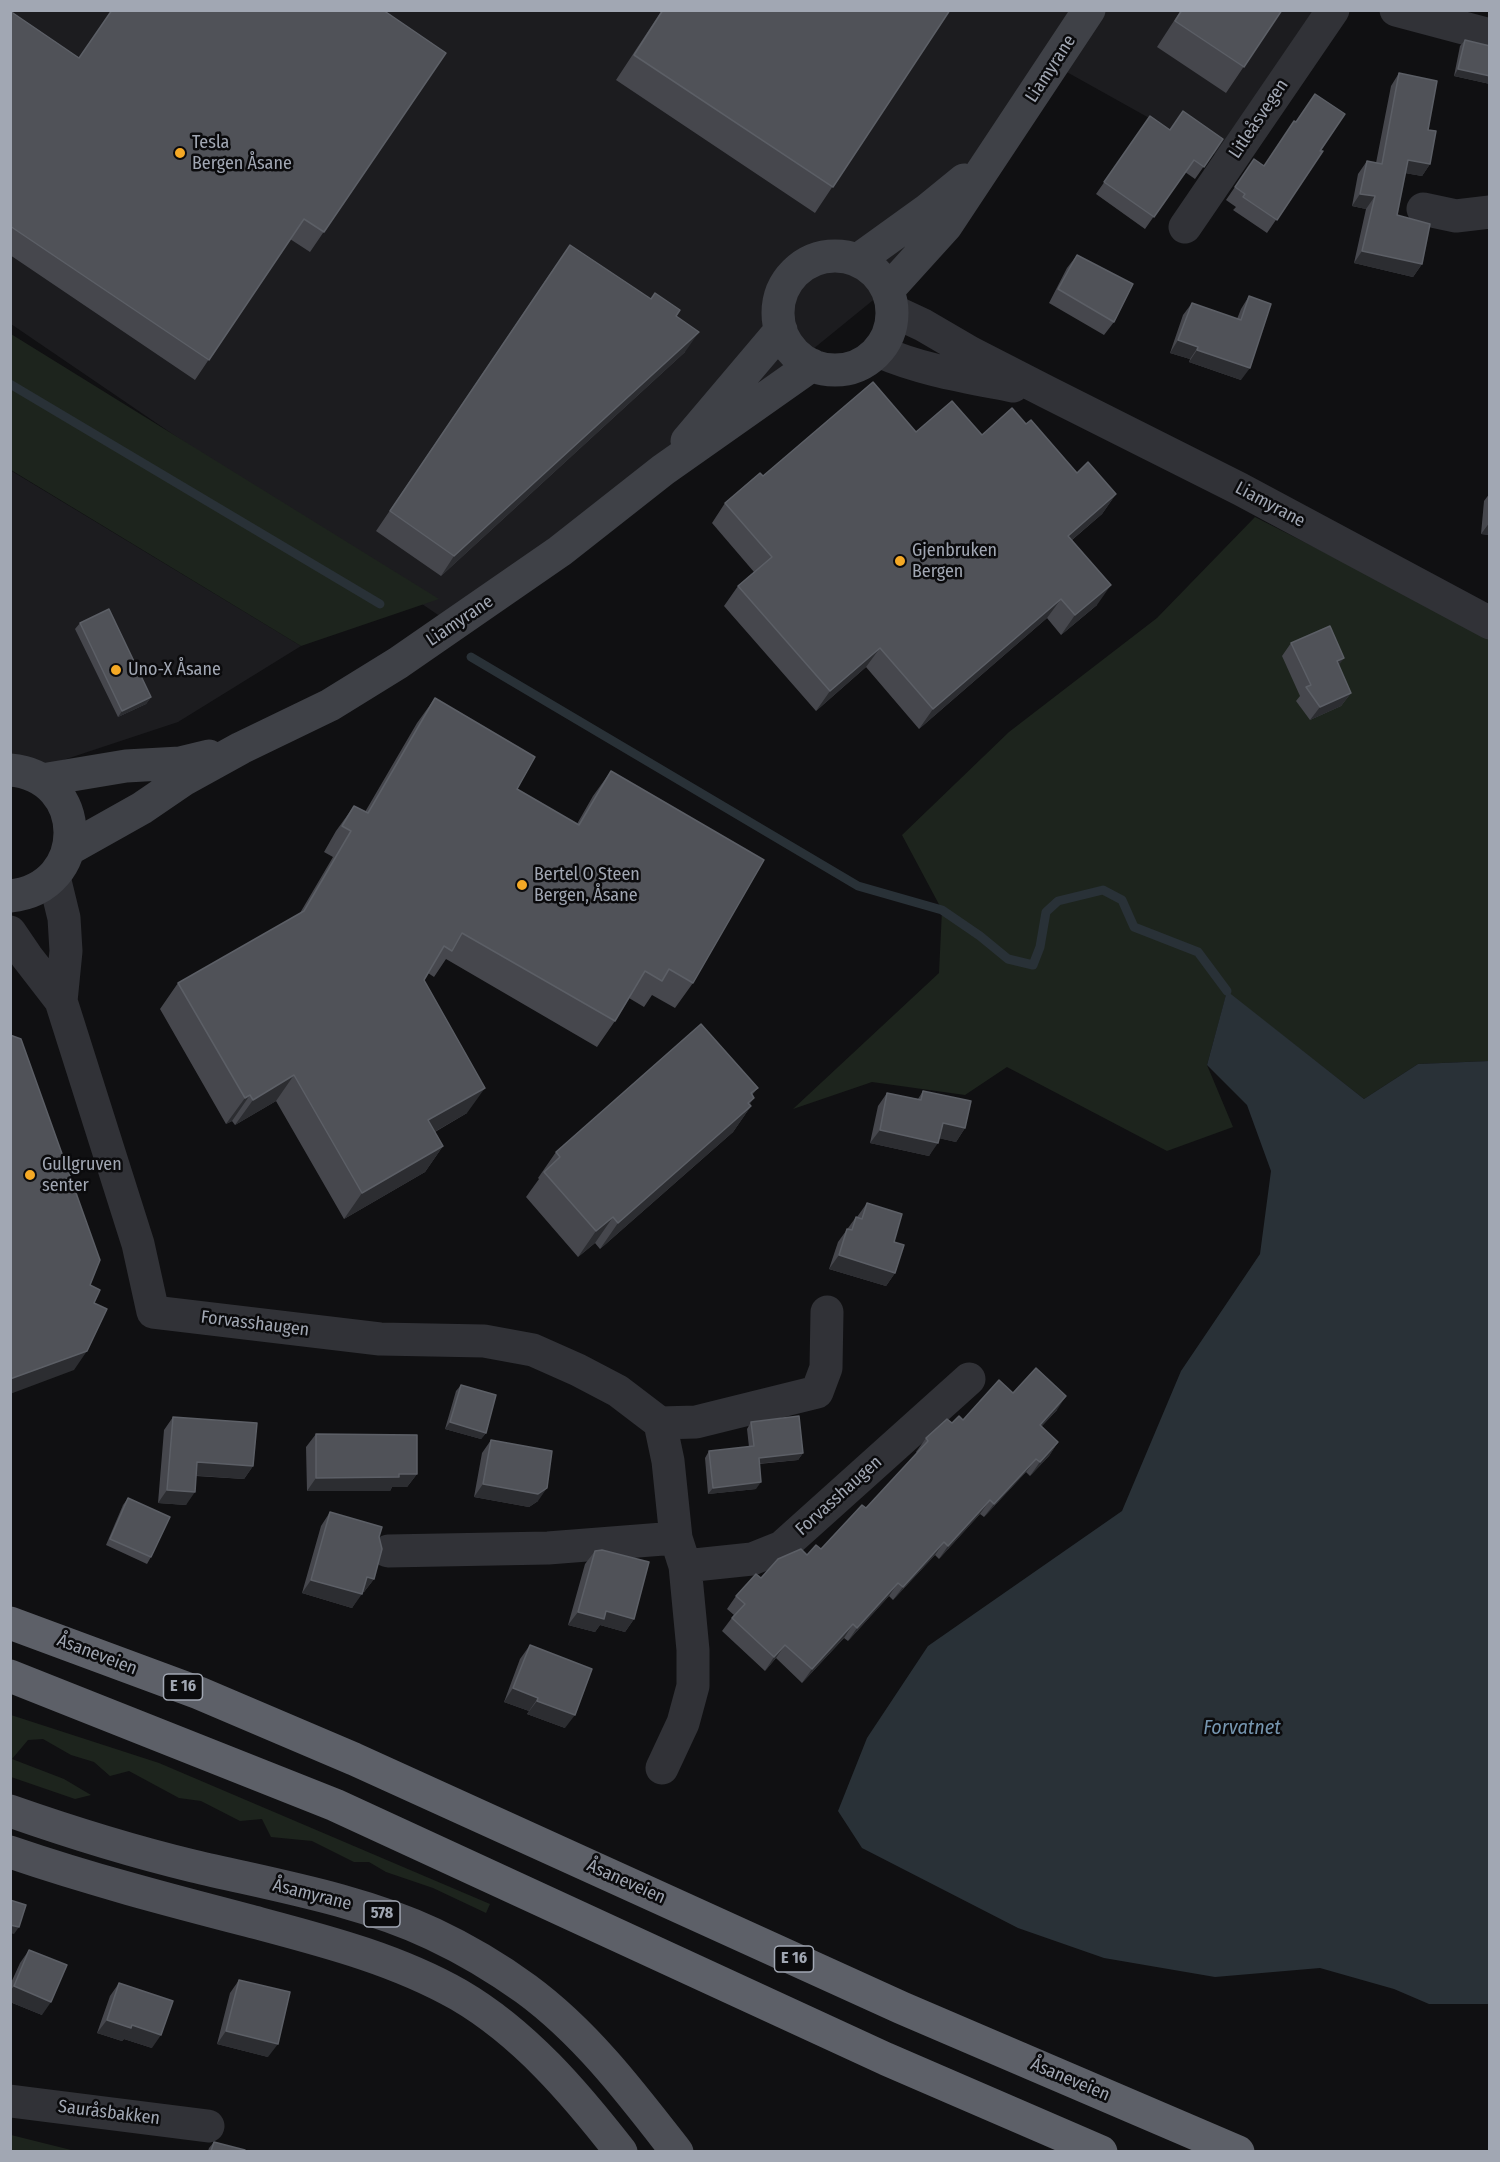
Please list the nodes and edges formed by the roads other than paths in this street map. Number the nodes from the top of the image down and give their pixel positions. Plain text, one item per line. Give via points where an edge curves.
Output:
1 (1089, 10) edge
2 (1333, 10) edge
3 (1396, 10) edge
4 (1490, 35) edge
5 (992, 157) junction
6 (1423, 209) dead end
7 (1490, 212) edge
8 (1185, 227) dead end
9 (858, 260) junction
10 (891, 301) junction
11 (781, 330) junction
12 (878, 351) junction
13 (812, 365) junction
14 (1047, 392) junction
15 (663, 470) junction
16 (1490, 623) edge
17 (241, 748) junction
18 (10, 770) edge
19 (42, 780) junction
20 (61, 863) junction
21 (10, 896) edge
22 (10, 932) edge
23 (61, 1001) junction
24 (827, 1312) dead end
25 (969, 1379) dead end
26 (660, 1423) junction
27 (388, 1551) dead end
28 (680, 1552) junction
29 (10, 1623) edge
30 (10, 1676) edge
31 (662, 1768) dead end
32 (10, 1811) edge
33 (10, 1852) edge
34 (10, 2101) edge
35 (207, 2126) dead end
36 (621, 2151) edge
37 (677, 2151) edge
38 (1101, 2151) edge
39 (1238, 2151) edge

1 - 5 main road, Liamyrane
2 - 8 street, Litleåsvegen
3 - 4 street
5 - 9 main road, Liamyrane
5 - 10 main road, Liamyrane
6 - 7 street via 1456,216
9 - 10 main road via 876,272
9 - 11 main road via 829,256 803,266 788,282 779,302
10 - 12 main road via 890,333
10 - 14 street, Liamyrane via 971,353
11 - 13 main road via 794,353
11 - 15 main road, Liamyrane
12 - 13 main road via 847,369 826,370
12 - 14 street, Liamyrane via 944,373
13 - 15 main road, Liamyrane
14 - 16 street, Liamyrane via 1240,489
15 - 17 main road, Liamyrane via 560,551 399,663 330,705
17 - 19 main road, Liamyrane via 180,763 126,766
17 - 20 main road, Liamyrane
18 - 19 main road
19 - 20 main road via 67,810 71,830
20 - 21 main road, Liamyrane via 40,888
20 - 23 street, Forvasshaugen via 66,951
22 - 23 street, Forvasshaugen
23 - 26 street, Forvasshaugen via 138,1244 153,1312 380,1340 484,1341 533,1350 618,1391
24 - 26 street via 826,1368 817,1392 696,1422
25 - 28 street, Forvasshaugen via 782,1547 752,1559
26 - 28 street
27 - 28 street, Forvasshaugen via 548,1548
28 - 31 street via 693,1650 693,1686 683,1723
29 - 39 highway, Åsaneveien / E 16 via 199,1693 354,1759 902,2008
30 - 38 highway via 335,1805 885,2058
32 - 37 main road, Åsamyrane / 578 via 146,1853 378,1913 433,1934 527,1990 566,2023 598,2055
33 - 36 main road, 578 via 114,1886 367,1954 423,1976 461,1996 533,2050
34 - 35 street, Sauråsbakken

